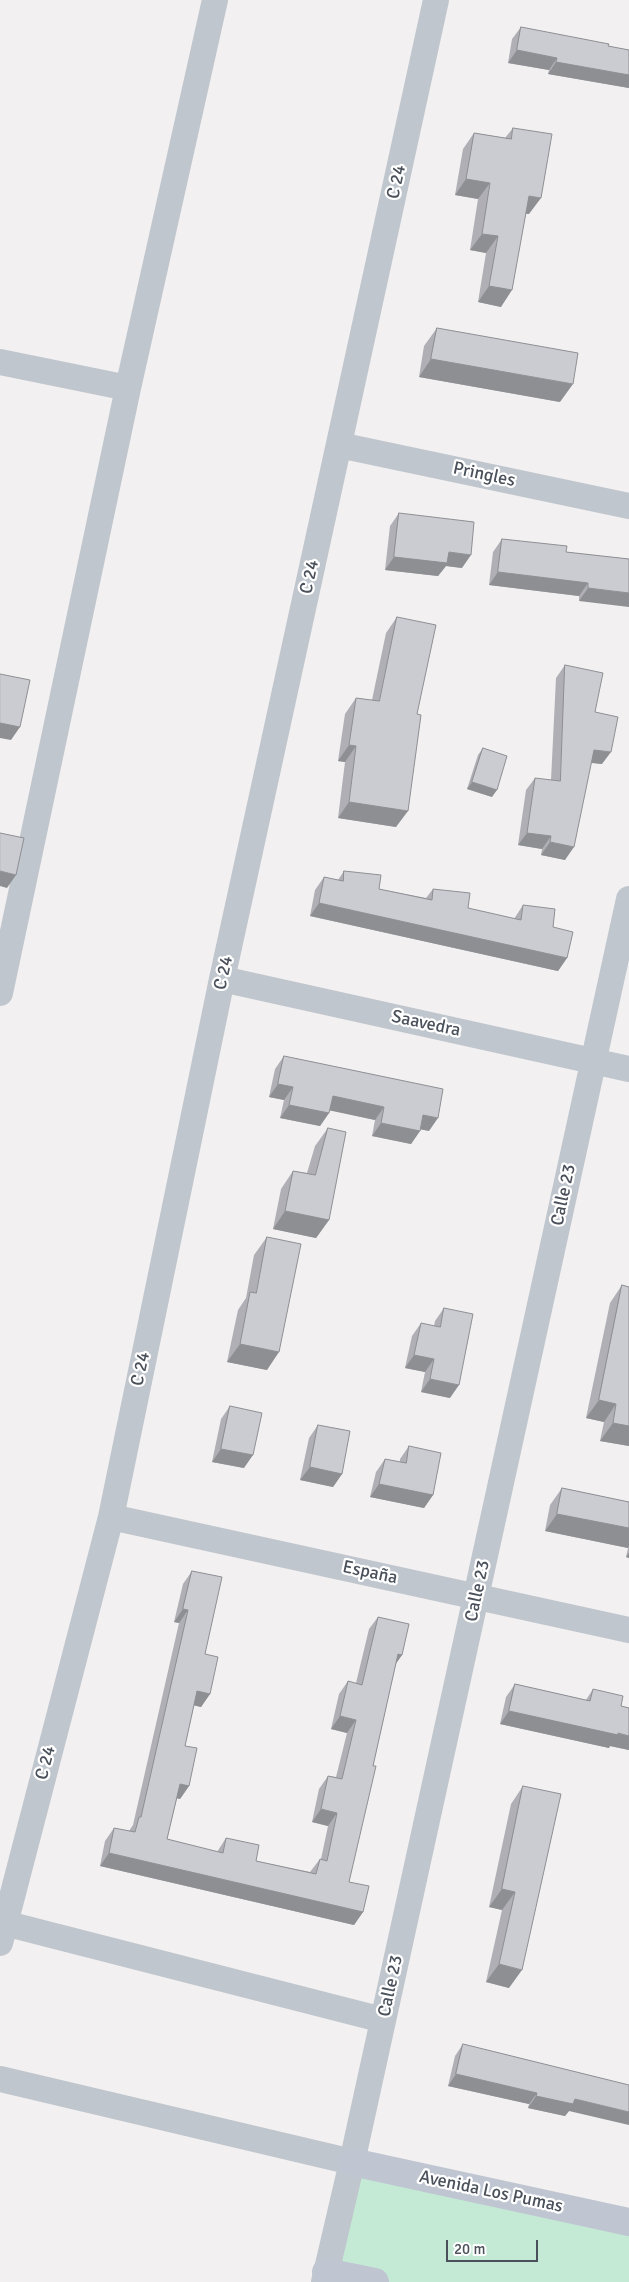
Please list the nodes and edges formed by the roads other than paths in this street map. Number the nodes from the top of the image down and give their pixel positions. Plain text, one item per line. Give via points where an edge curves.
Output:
1 (215, 0) edge
2 (436, 0) edge
3 (0, 362) edge
4 (128, 388) junction
5 (339, 444) junction
6 (629, 506) edge
7 (629, 899) edge
8 (6, 933) edge
9 (222, 979) junction
10 (0, 992) edge
11 (593, 1061) junction
12 (629, 1069) edge
13 (111, 1517) junction
14 (476, 1596) junction
15 (629, 1630) edge
16 (2, 1933) edge
17 (383, 2020) junction
18 (0, 2079) edge
19 (352, 2162) junction
20 (629, 2222) edge
21 (325, 2277) edge
22 (375, 2282) edge

1 - 4 street
2 - 5 street, C 24
3 - 4 street
4 - 8 street
5 - 6 street, Pringles
5 - 9 street, C 24
7 - 11 street, Calle 23
8 - 10 street
9 - 11 street, Saavedra
9 - 13 street, C 24
11 - 12 street, Saavedra
11 - 14 street, Calle 23
13 - 14 street, España
13 - 16 street, C 24
14 - 15 street, España
14 - 17 street, Calle 23
16 - 17 street
17 - 19 street, Calle 23
18 - 19 street
19 - 20 main road, Avenida Los Pumas
19 - 21 street, Calle 23
21 - 22 main road

